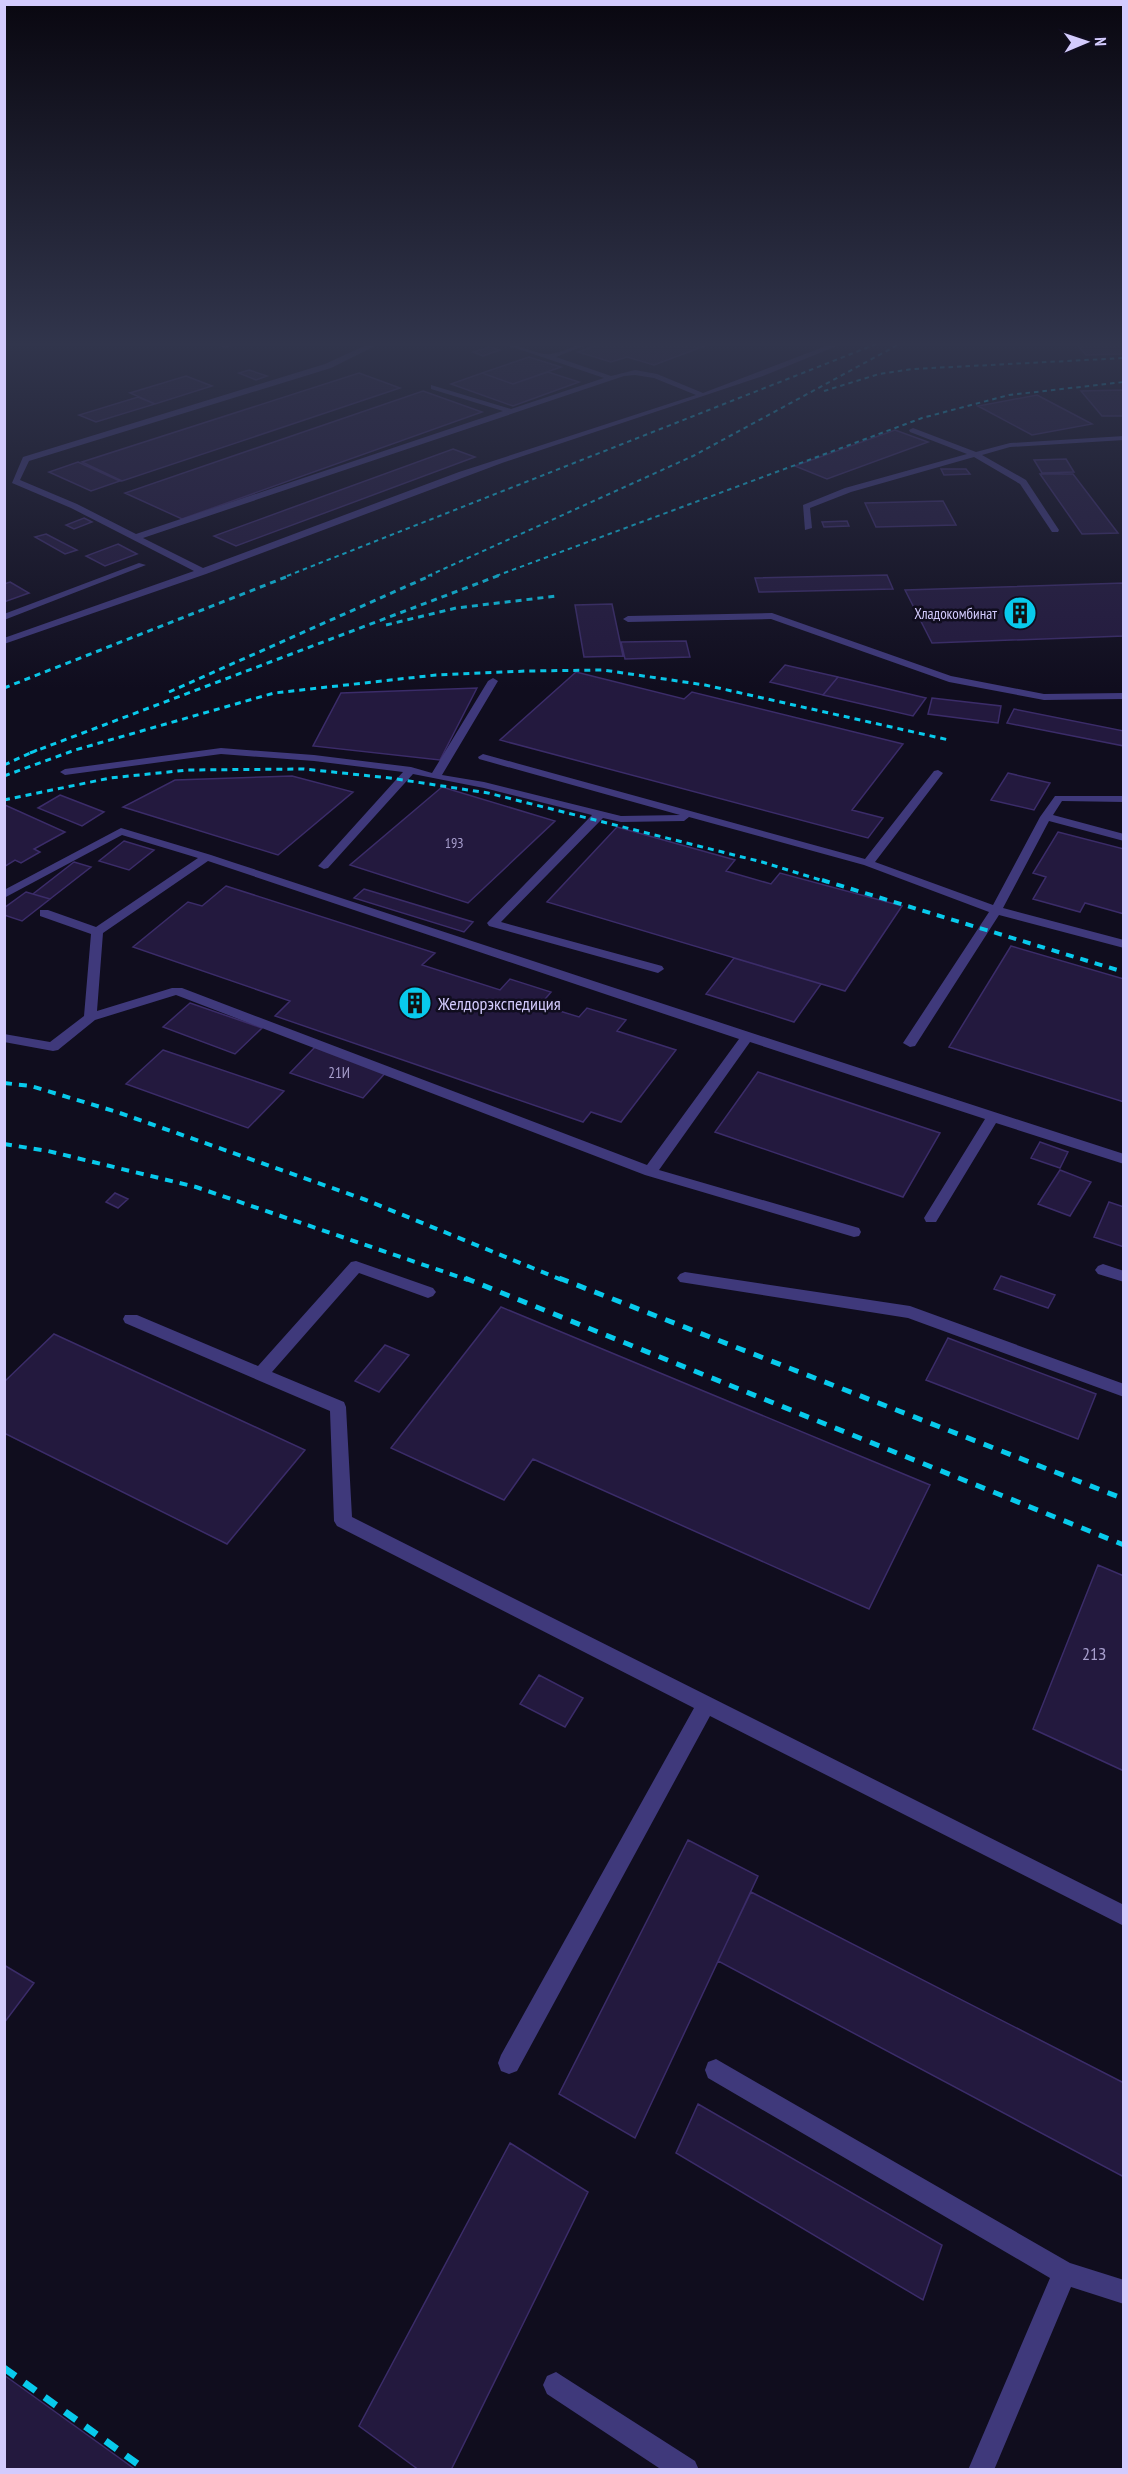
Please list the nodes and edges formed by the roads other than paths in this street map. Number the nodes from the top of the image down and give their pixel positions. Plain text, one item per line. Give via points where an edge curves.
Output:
1 (34, 456) edge
2 (375, 456) edge
3 (514, 456) edge
4 (971, 456) edge
5 (979, 456) edge
6 (4, 480) edge
7 (15, 481) junction
8 (808, 528) dead end
9 (1055, 530) dead end
10 (135, 537) junction
11 (142, 566) dead end
12 (203, 572) junction
13 (83, 600) junction
14 (4, 617) edge
15 (628, 619) dead end
16 (4, 641) edge
17 (493, 681) dead end
18 (1124, 696) edge
19 (483, 758) dead end
20 (411, 770) junction
21 (65, 772) dead end
22 (938, 773) dead end
23 (435, 777) junction
24 (1124, 799) edge
25 (600, 814) junction
26 (701, 817) junction
27 (1046, 818) junction
28 (1124, 838) edge
29 (207, 857) junction
30 (868, 863) junction
31 (324, 866) dead end
32 (4, 895) edge
33 (996, 910) junction
34 (44, 913) dead end
35 (97, 932) junction
36 (1124, 944) edge
37 (658, 969) dead end
38 (90, 1017) junction
39 (747, 1037) junction
40 (4, 1038) edge
41 (910, 1043) dead end
42 (994, 1115) junction
43 (1124, 1159) edge
44 (650, 1172) junction
45 (931, 1218) dead end
46 (854, 1232) dead end
47 (1103, 1270) dead end
48 (1124, 1277) edge
49 (685, 1278) dead end
50 (428, 1292) dead end
51 (131, 1319) dead end
52 (261, 1374) junction
53 (1124, 1391) edge
54 (705, 1704) junction
55 (1124, 1916) edge
56 (509, 2063) dead end
57 (716, 2070) dead end
58 (1065, 2273) junction
59 (1124, 2292) edge
60 (556, 2385) dead end
61 (686, 2469) edge
62 (981, 2469) edge

1 - 7 street via 26,459
2 - 10 street
3 - 12 street
4 - 8 street via 848,490 806,507
5 - 9 street via 1023,482
6 - 7 street
7 - 10 street
10 - 12 street
11 - 13 street
12 - 13 street
13 - 14 street
13 - 16 street
15 - 18 street via 772,615 948,679 1044,697
17 - 23 street
19 - 26 street
20 - 21 street via 221,751
20 - 23 street
20 - 31 street
22 - 30 street
23 - 25 street
24 - 27 street via 1059,798
25 - 26 street via 621,819
25 - 37 street via 493,923
26 - 30 street
27 - 28 street
27 - 33 street
29 - 32 street via 121,831
29 - 35 street
29 - 39 street
30 - 33 street
33 - 36 street
33 - 41 street
34 - 35 street
35 - 38 street
38 - 40 street via 53,1047
38 - 44 street via 177,991
39 - 42 street
39 - 44 street
42 - 43 street
42 - 45 street
44 - 46 street
47 - 48 street
49 - 53 street via 909,1312
50 - 52 street via 356,1266
51 - 52 street
52 - 54 street via 338,1407 343,1521
54 - 55 street
54 - 56 street
57 - 58 street
58 - 59 street
58 - 62 street
60 - 61 street

